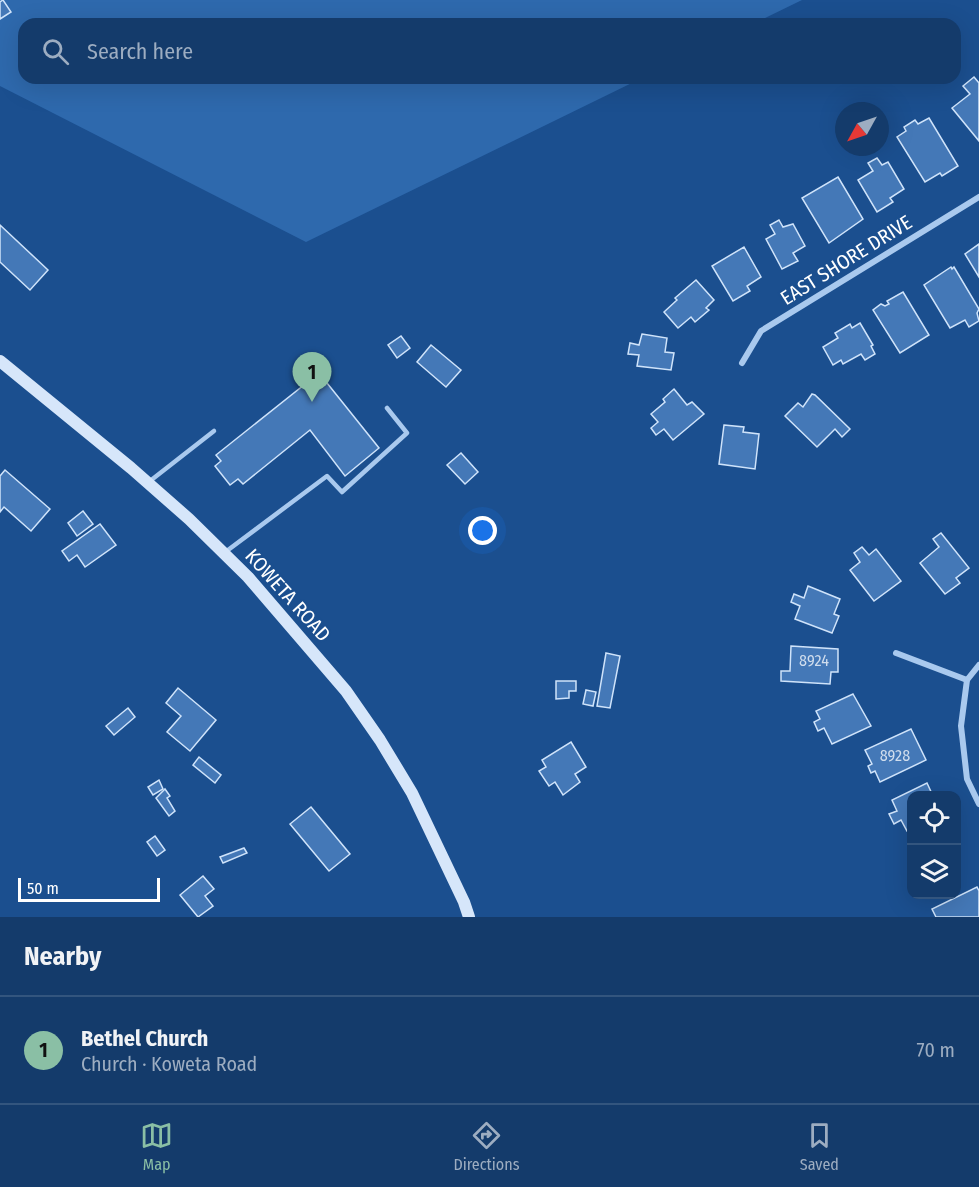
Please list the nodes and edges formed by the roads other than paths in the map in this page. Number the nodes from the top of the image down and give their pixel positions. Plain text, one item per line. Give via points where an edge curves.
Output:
1 (979, 197) edge
2 (0, 361) edge
3 (742, 363) dead end
4 (387, 408) dead end
5 (214, 431) dead end
6 (147, 482) junction
7 (224, 553) junction
8 (896, 653) dead end
9 (979, 665) edge
10 (967, 680) junction
11 (979, 804) edge
12 (469, 917) edge

1 - 3 street, EAST SHORE DRIVE via 761,331
2 - 6 street, KOWETA ROAD
4 - 7 lane via 407,433 342,492 327,476
5 - 6 lane
6 - 7 street, KOWETA ROAD
7 - 12 street, KOWETA ROAD via 346,691 380,740 412,793
8 - 10 street
9 - 10 street
10 - 11 street via 961,726 968,779

